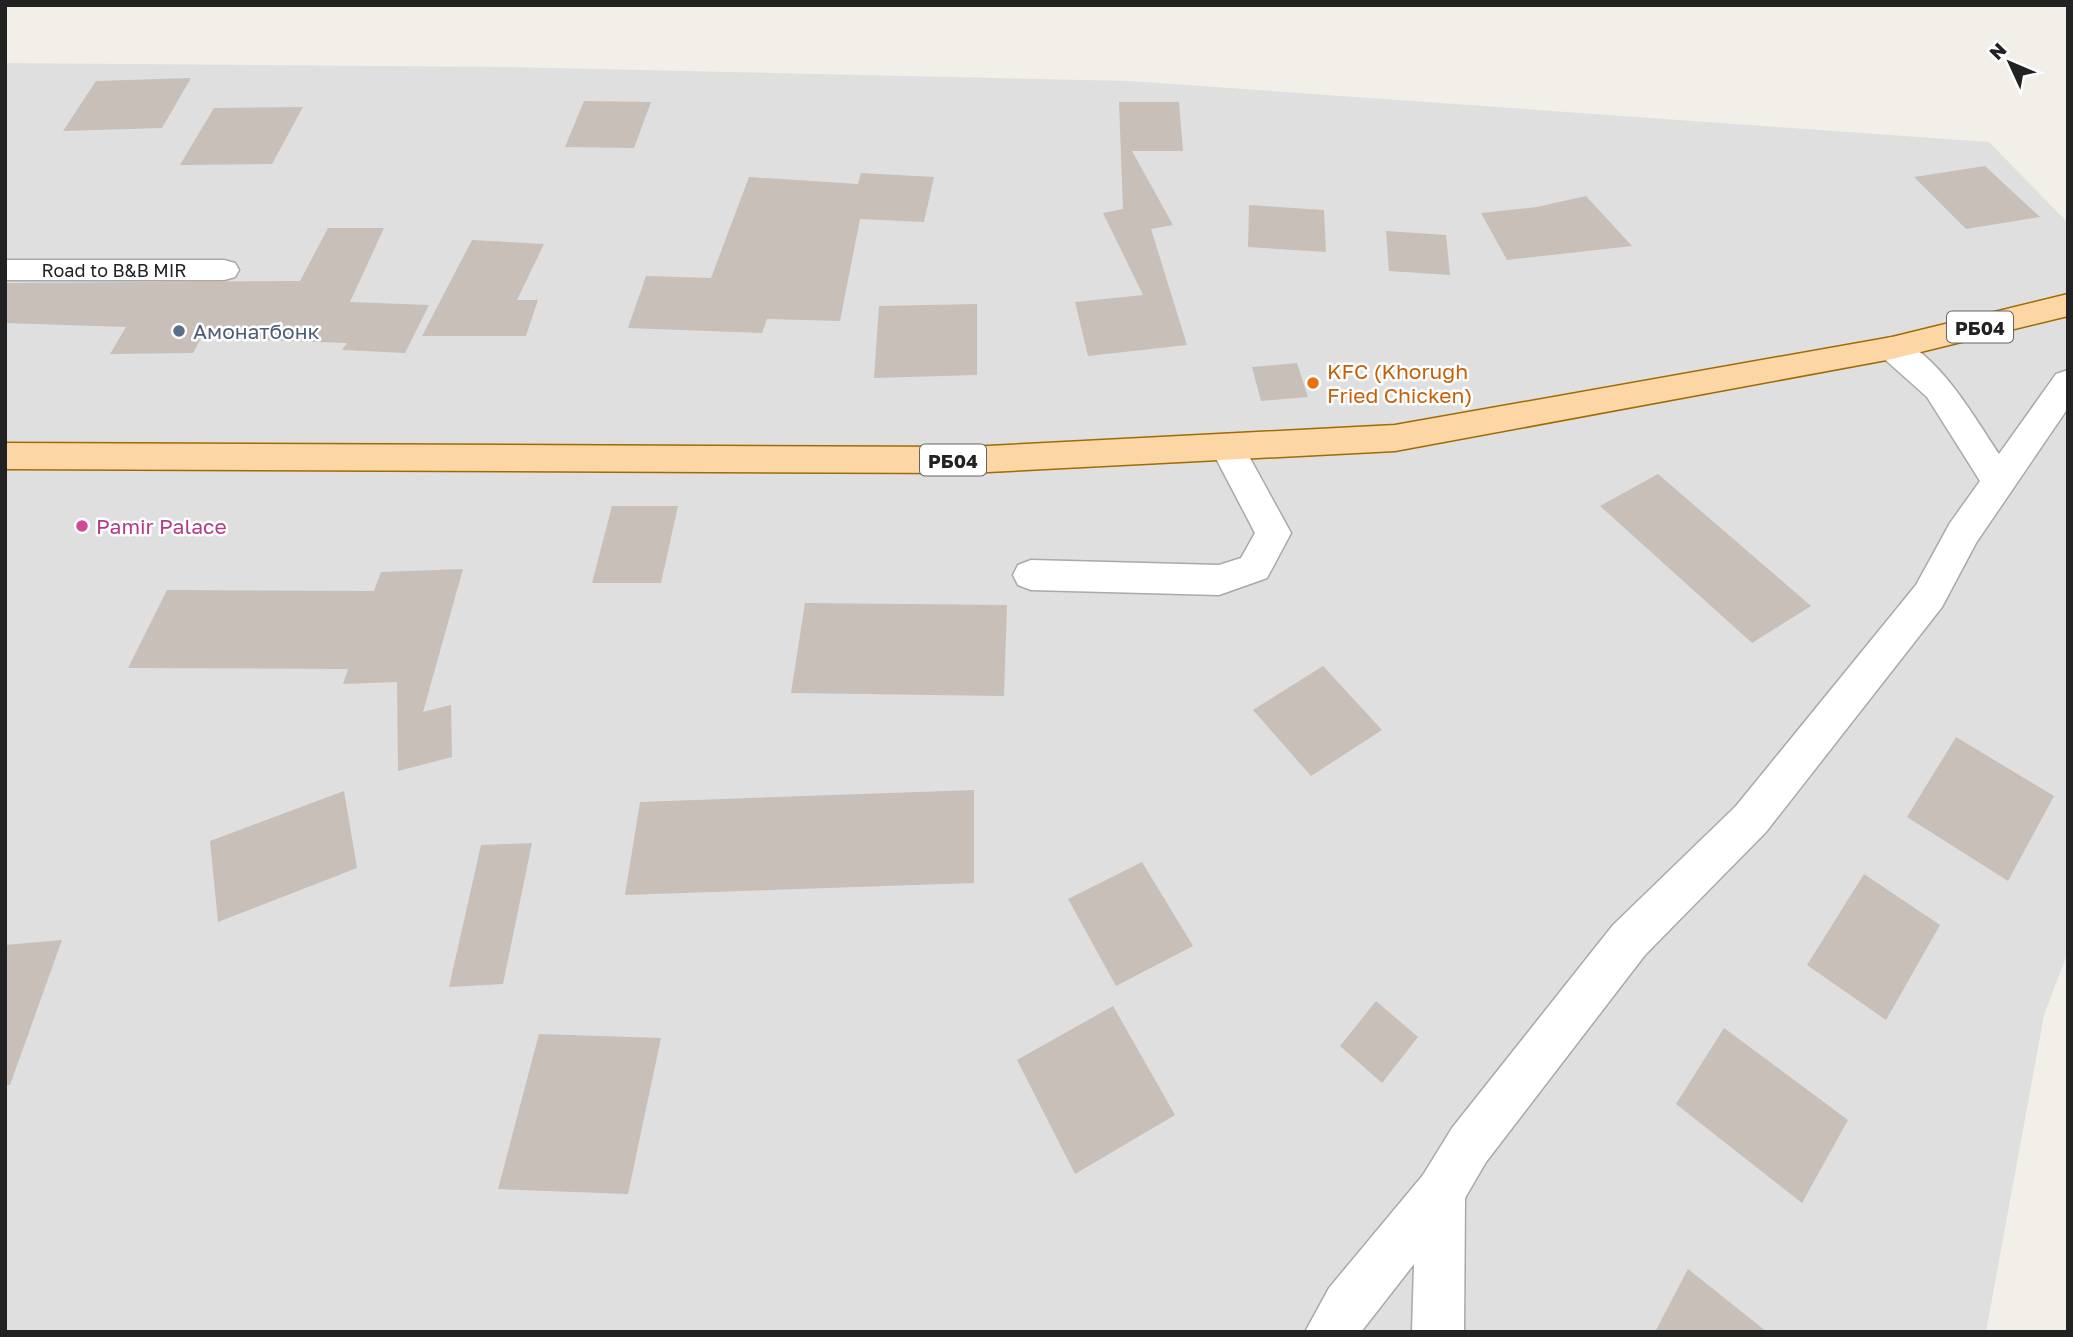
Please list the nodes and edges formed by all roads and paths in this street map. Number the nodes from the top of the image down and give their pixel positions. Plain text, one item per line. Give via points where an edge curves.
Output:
1 (5, 270) edge
2 (224, 270) dead end
3 (2068, 305) edge
4 (1892, 348) junction
5 (2068, 382) edge
6 (1227, 447) junction
7 (5, 456) edge
8 (1999, 481) junction
9 (1031, 575) dead end
10 (1440, 1192) junction
11 (1331, 1332) edge
12 (1438, 1332) edge

1 - 2 street, Road to B&B MIR
3 - 4 main road, РБ04
4 - 6 main road, РБ04 via 1395,438
4 - 8 street via 1939,389
5 - 8 street
6 - 7 main road, РБ04 via 968,460
6 - 9 street via 1273,533 1254,568 1219,580
8 - 10 street via 1929,596 1878,661 1751,819 1629,940 1469,1145
10 - 11 street
10 - 12 street

